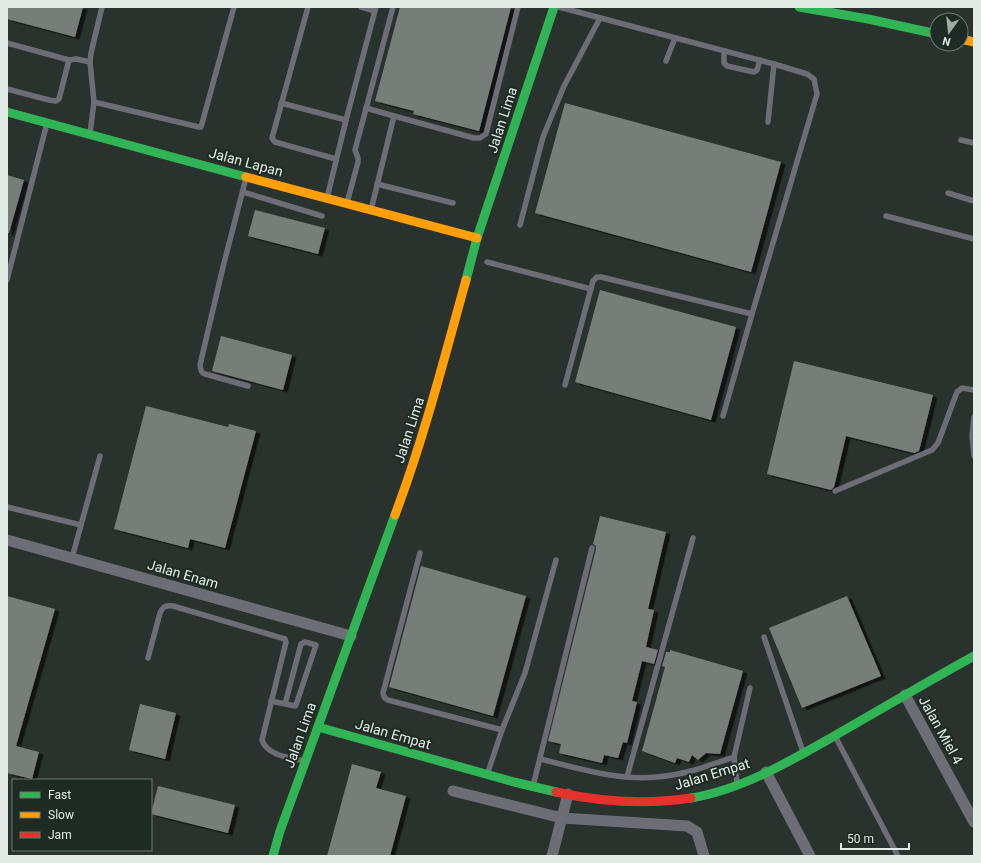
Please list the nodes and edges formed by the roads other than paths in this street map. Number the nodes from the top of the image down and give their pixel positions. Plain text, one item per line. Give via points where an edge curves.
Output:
1 (102, 7) edge
2 (234, 7) edge
3 (308, 7) edge
4 (360, 7) edge
5 (394, 7) edge
6 (518, 7) edge
7 (554, 7) edge
8 (559, 7) edge
9 (799, 7) edge
10 (826, 7) edge
11 (376, 9) edge
12 (600, 18) junction
13 (868, 19) junction
14 (929, 32) edge
15 (676, 38) junction
16 (7, 43) edge
17 (724, 51) junction
18 (69, 60) junction
19 (760, 60) junction
20 (666, 61) dead end
21 (90, 62) junction
22 (774, 64) junction
23 (7, 89) edge
24 (94, 102) junction
25 (281, 103) junction
26 (366, 108) junction
27 (7, 112) edge
28 (394, 116) junction
29 (346, 120) junction
30 (47, 122) junction
31 (768, 122) dead end
32 (89, 134) junction
33 (961, 140) dead end
34 (974, 143) edge
35 (336, 159) junction
36 (246, 178) junction
37 (377, 184) junction
38 (242, 192) junction
39 (948, 193) dead end
40 (327, 198) junction
41 (974, 201) edge
42 (453, 203) dead end
43 (347, 204) junction
44 (371, 210) junction
45 (322, 216) dead end
46 (886, 216) dead end
47 (520, 225) dead end
48 (477, 238) junction
49 (974, 238) edge
50 (488, 262) dead end
51 (7, 280) edge
52 (591, 289) junction
53 (752, 314) junction
54 (248, 386) dead end
55 (565, 386) dead end
56 (974, 390) edge
57 (723, 416) dead end
58 (974, 417) edge
59 (100, 456) dead end
60 (974, 456) edge
61 (835, 491) dead end
62 (7, 507) edge
63 (81, 525) junction
64 (693, 538) dead end
65 (7, 540) edge
66 (592, 548) dead end
67 (420, 553) dead end
68 (72, 558) junction
69 (556, 560) dead end
70 (351, 636) junction
71 (764, 637) dead end
72 (148, 658) dead end
73 (973, 658) edge
74 (750, 688) dead end
75 (904, 695) junction
76 (271, 701) junction
77 (285, 704) junction
78 (318, 727) junction
79 (502, 730) junction
80 (834, 735) junction
81 (804, 752) junction
82 (734, 757) junction
83 (540, 759) junction
84 (305, 762) junction
85 (766, 772) junction
86 (487, 775) junction
87 (627, 777) junction
88 (737, 784) junction
89 (532, 788) junction
90 (453, 791) dead end
91 (568, 794) junction
92 (562, 818) junction
93 (974, 822) edge
94 (273, 856) edge
95 (552, 856) edge
96 (704, 856) edge
97 (810, 856) edge
98 (898, 856) edge

1 - 21 lane
2 - 24 lane via 201,127
3 - 25 lane
4 - 11 lane
5 - 26 lane
6 - 28 lane via 488,128 482,138
7 - 48 street, Jalan Lima
8 - 12 lane
9 - 13 street
10 - 13 street
11 - 29 lane
12 - 15 lane
12 - 47 lane via 564,86 543,137
13 - 14 street
15 - 17 lane
15 - 20 lane
16 - 18 lane
17 - 19 lane
17 - 19 lane via 724,63 727,66 754,72
18 - 21 lane
18 - 23 lane via 59,99 56,101
19 - 22 lane
21 - 24 lane
22 - 31 lane
22 - 53 lane via 807,74 814,80 817,94
24 - 32 lane
25 - 29 lane
25 - 35 lane via 272,140
26 - 28 lane
26 - 43 lane via 354,150 358,162
27 - 30 street, Jalan Lapan
28 - 37 lane
29 - 35 lane
30 - 32 street, Jalan Lapan
30 - 51 lane
32 - 36 street, Jalan Lapan
33 - 34 lane
35 - 40 lane
36 - 38 lane
36 - 40 street, Jalan Lapan
37 - 42 lane
37 - 44 lane
38 - 45 lane
38 - 54 lane via 200,366 202,373
39 - 41 lane
40 - 43 street, Jalan Lapan
43 - 44 street, Jalan Lapan
44 - 48 street, Jalan Lapan
46 - 49 lane
48 - 70 street, Jalan Lima via 417,451
50 - 52 lane
52 - 53 lane via 593,281 601,277
52 - 55 lane
53 - 57 lane
56 - 61 lane via 962,388 957,392 938,443 932,450
58 - 60 lane
59 - 63 lane
62 - 63 lane
63 - 68 lane
64 - 87 lane
65 - 68 street, Jalan Enam
66 - 83 lane
67 - 79 lane via 384,696 388,700
68 - 70 street, Jalan Enam
69 - 79 lane via 525,673
70 - 78 street, Jalan Lima
71 - 81 lane
72 - 76 lane via 160,613 165,606 173,606 282,637 286,642
73 - 75 street, Jalan Empat
74 - 82 lane
75 - 80 street, Jalan Empat
75 - 93 street, Jalan Miel 4
76 - 77 lane
76 - 84 lane via 262,740 264,745 276,754
77 - 77 lane via 297,704 316,645 304,642 301,644
78 - 84 street, Jalan Lima
78 - 86 street, Jalan Empat
79 - 86 lane
80 - 81 street, Jalan Empat
80 - 98 lane
81 - 85 street, Jalan Empat
82 - 87 lane via 693,771 657,777
82 - 88 lane
83 - 87 lane
83 - 89 lane
84 - 94 street, Jalan Lima
85 - 88 street, Jalan Empat
85 - 97 street
86 - 89 street, Jalan Empat
88 - 91 street, Jalan Empat via 703,795 639,804 606,802
89 - 91 street, Jalan Empat
90 - 92 street
91 - 92 street
92 - 95 street
92 - 96 street via 687,826 697,832

